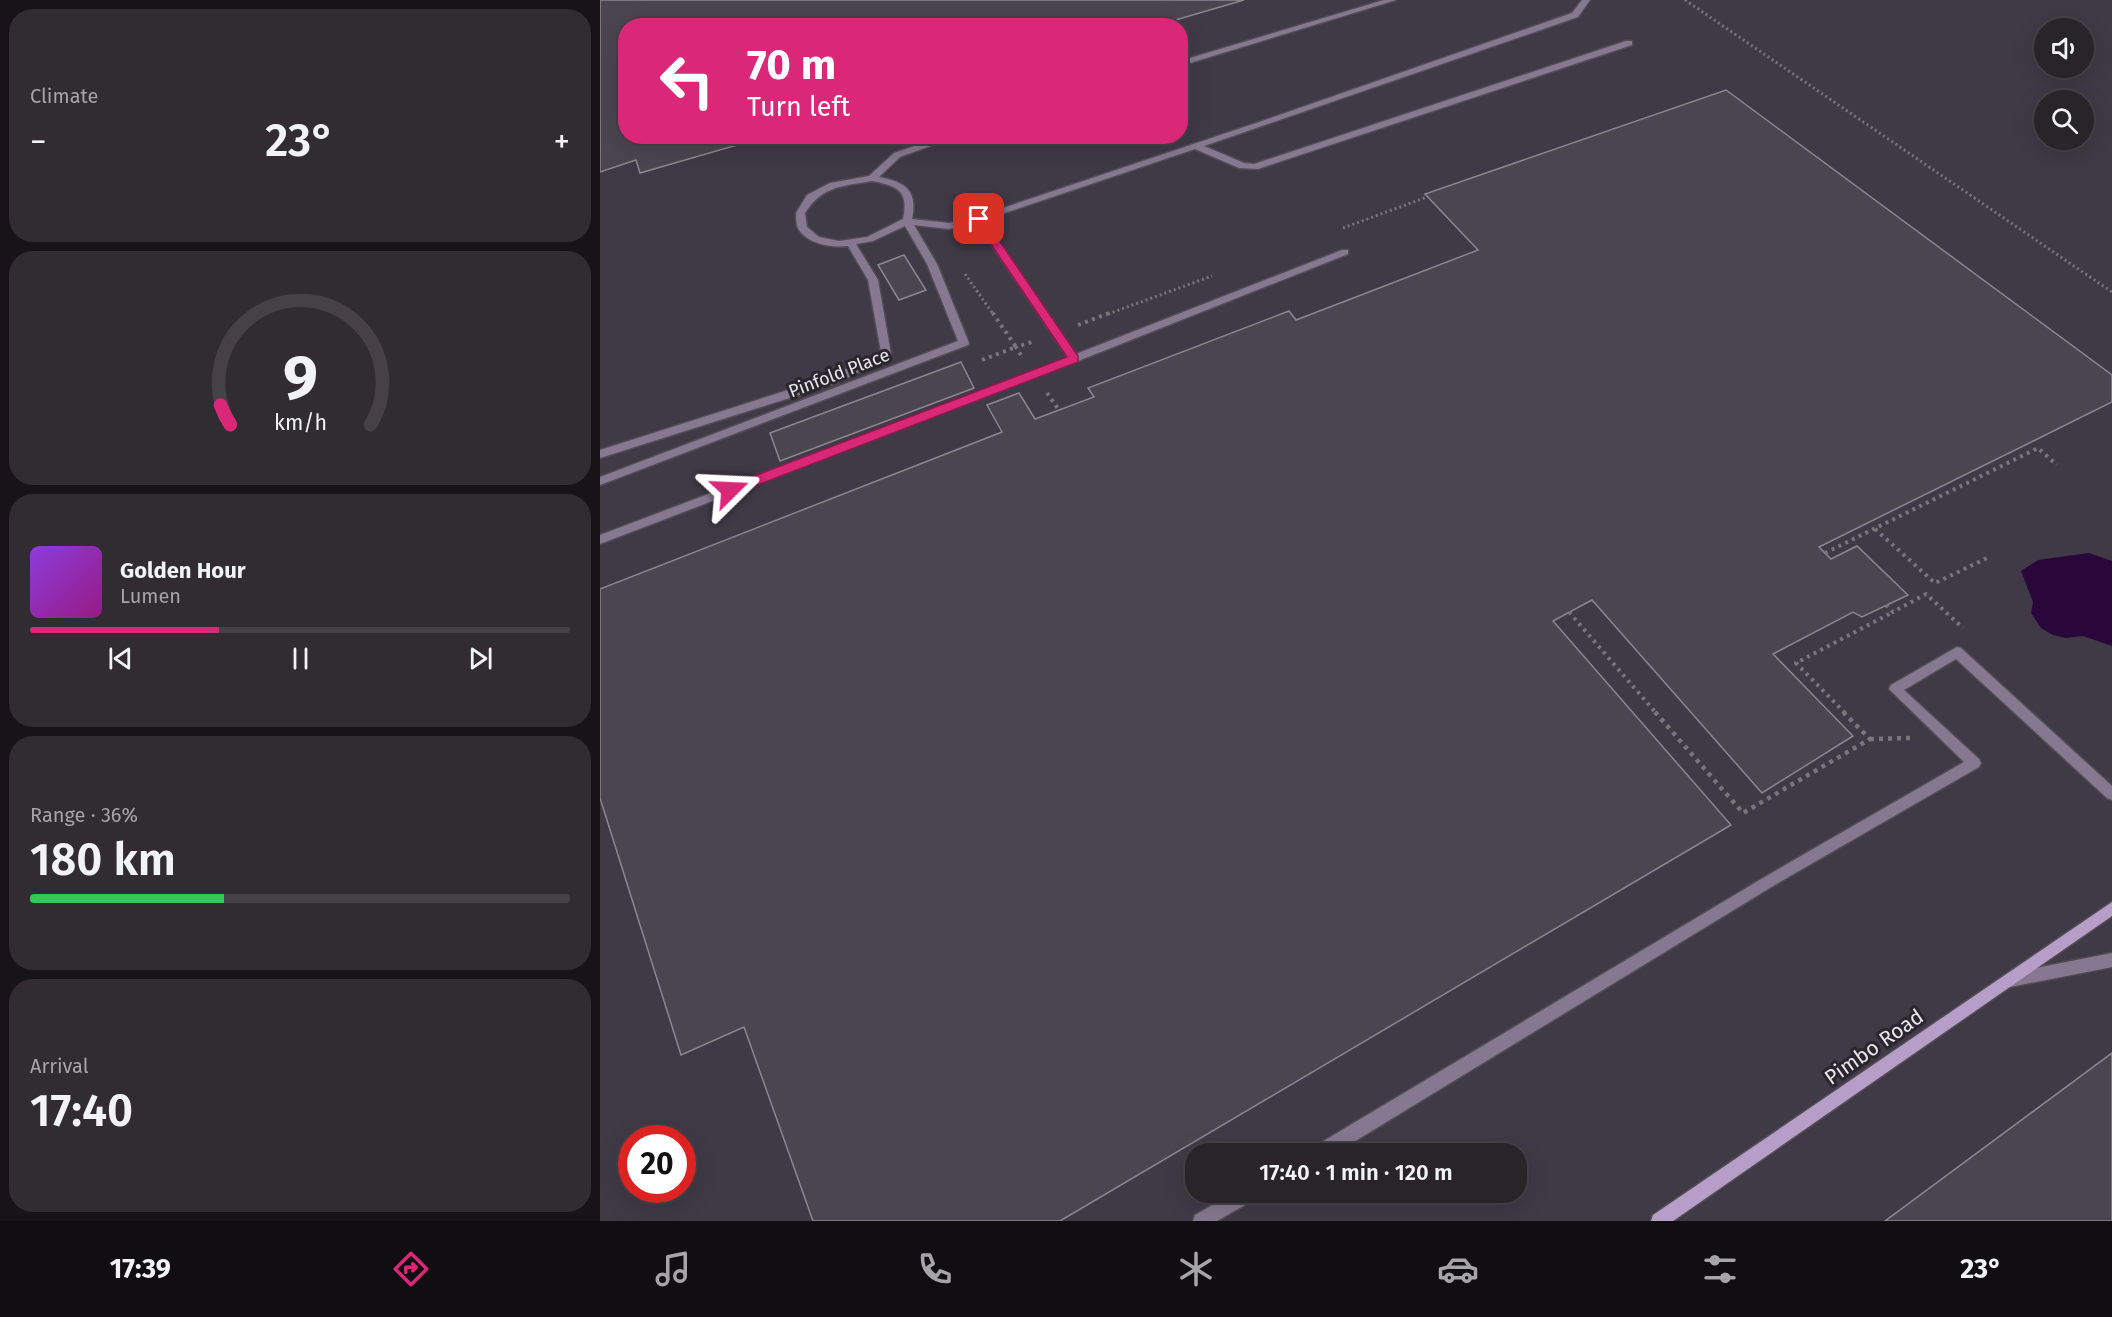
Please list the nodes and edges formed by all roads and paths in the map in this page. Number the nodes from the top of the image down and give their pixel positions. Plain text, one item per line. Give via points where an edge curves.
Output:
1 (1392, 0) edge
2 (1586, 0) edge
3 (1685, 0) edge
4 (1629, 43) dead end
5 (1188, 62) edge
6 (930, 144) edge
7 (1195, 146) junction
8 (872, 178) junction
9 (979, 219) junction
10 (908, 221) junction
11 (852, 245) junction
12 (1345, 252) dead end
13 (2112, 292) edge
14 (1016, 347) dead end
15 (1074, 359) junction
16 (974, 363) dead end
17 (600, 454) edge
18 (2057, 465) dead end
19 (600, 481) edge
20 (1875, 529) junction
21 (600, 540) edge
22 (1825, 554) dead end
23 (1987, 558) dead end
24 (1569, 612) dead end
25 (1893, 612) dead end
26 (1917, 737) dead end
27 (1870, 739) junction
28 (2112, 794) edge
29 (2112, 908) edge
30 (2112, 960) edge
31 (2008, 980) junction
32 (1336, 1143) edge
33 (1232, 1203) edge
34 (1201, 1221) edge
35 (1659, 1221) edge

1 - 5 street
2 - 7 street via 1575,15
3 - 13 path
4 - 7 street via 1255,167 1242,166
6 - 8 street via 897,155
7 - 9 street
8 - 10 street, Pinfold Place via 902,187 910,196
8 - 11 street, Pinfold Place via 835,183 819,191 799,212 804,233 816,241
9 - 10 street via 949,226
9 - 15 street
10 - 11 street, Pinfold Place via 885,236
10 - 19 street, Pinfold Place via 932,264 964,343
11 - 17 street, Pinfold Place via 873,280 886,354 833,380
12 - 15 street
14 - 16 path
15 - 21 street
18 - 20 path via 2038,448
20 - 22 path
20 - 23 path via 1935,583
24 - 27 path via 1743,813
25 - 27 path via 1796,663
26 - 27 path
28 - 32 street via 1957,652 1895,689 1974,763 1757,888
29 - 31 street, Pimbo Road
30 - 31 street
31 - 35 street, Pimbo Road
33 - 34 street

